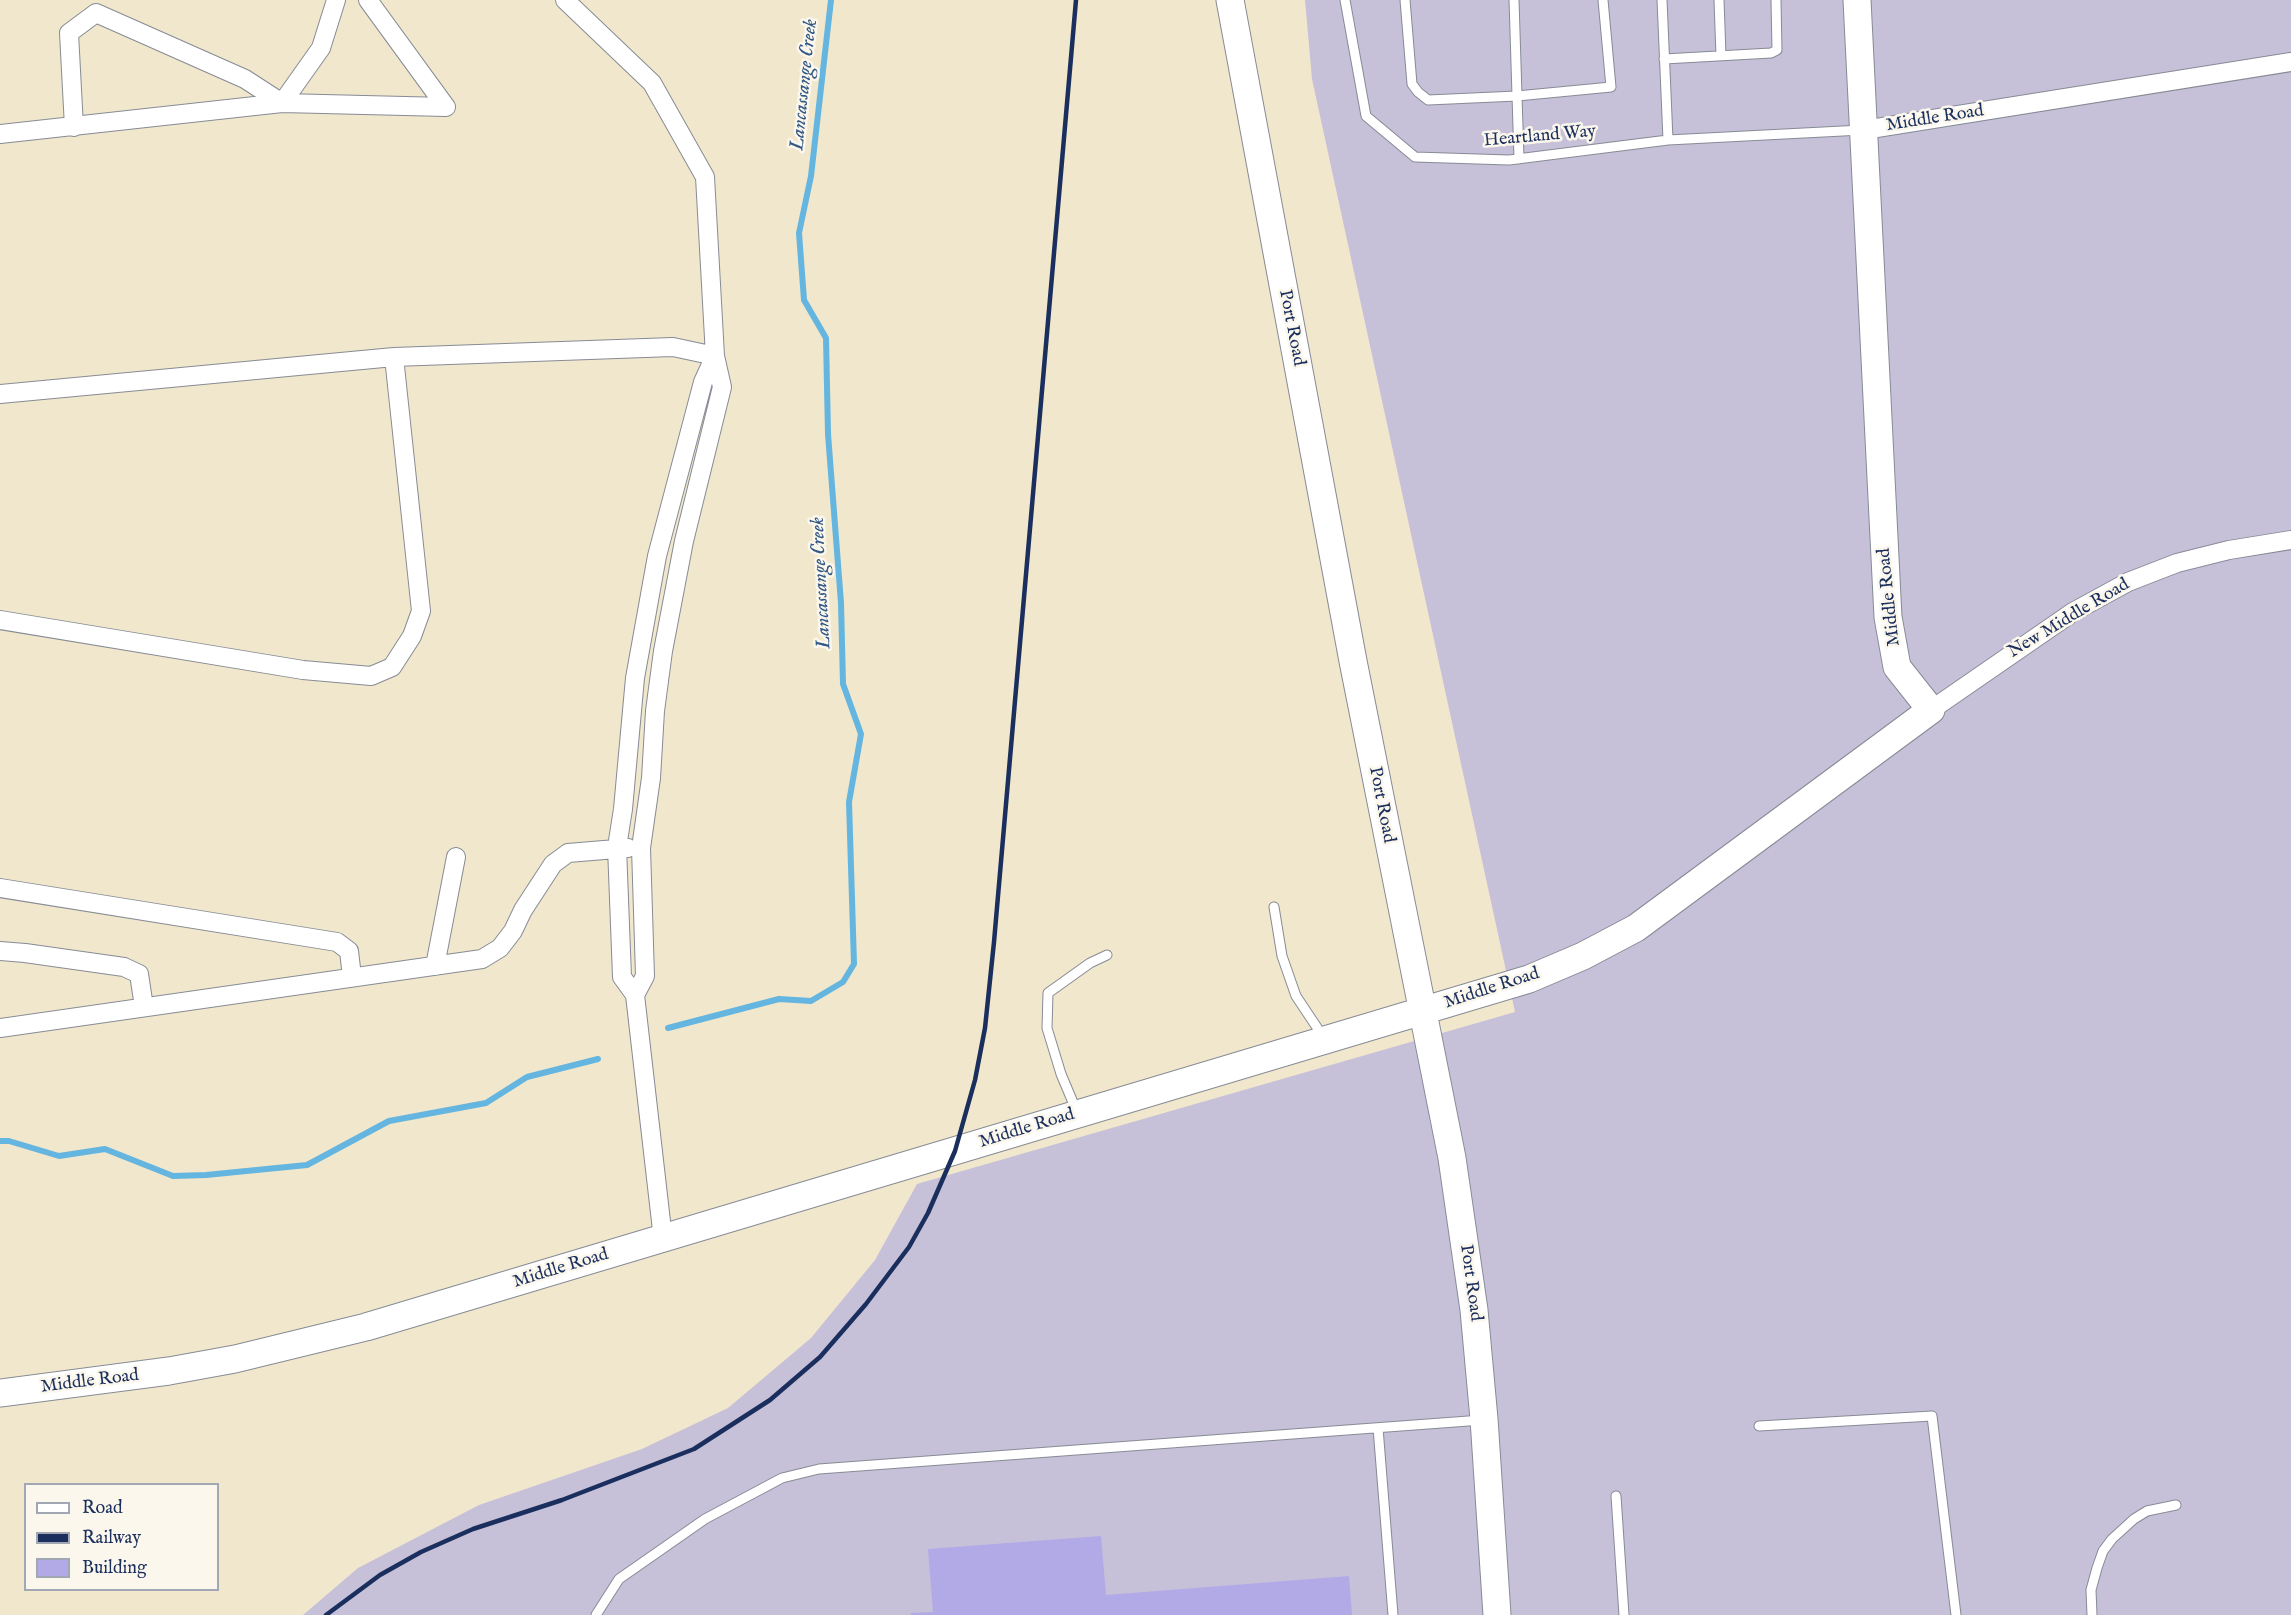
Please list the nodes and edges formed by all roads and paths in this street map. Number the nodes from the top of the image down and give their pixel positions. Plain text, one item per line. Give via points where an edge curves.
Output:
1 (336, 0) edge
2 (368, 0) edge
3 (565, 0) edge
4 (1230, 0) edge
5 (1345, 0) edge
6 (1405, 0) edge
7 (1514, 0) edge
8 (1603, 0) edge
9 (1662, 0) edge
10 (1719, 0) edge
11 (1776, 0) edge
12 (1857, 0) edge
13 (1721, 56) junction
14 (1664, 59) junction
15 (2291, 62) edge
16 (1517, 96) junction
17 (282, 103) junction
18 (74, 127) junction
19 (1864, 130) junction
20 (0, 134) edge
21 (1668, 140) junction
22 (1519, 159) junction
23 (715, 356) junction
24 (394, 357) junction
25 (0, 394) edge
26 (2291, 540) edge
27 (0, 620) edge
28 (1930, 710) junction
29 (617, 847) junction
30 (641, 848) junction
31 (456, 857) dead end
32 (0, 888) edge
33 (1274, 906) dead end
34 (0, 951) edge
35 (1107, 955) dead end
36 (435, 966) junction
37 (352, 977) junction
38 (635, 995) junction
39 (144, 1007) junction
40 (1423, 1011) junction
41 (0, 1028) edge
42 (1326, 1040) junction
43 (1078, 1114) junction
44 (663, 1239) junction
45 (0, 1393) edge
46 (1484, 1419) junction
47 (1760, 1426) dead end
48 (1378, 1428) junction
49 (1616, 1496) dead end
50 (2176, 1505) dead end
51 (596, 1615) edge
52 (1393, 1615) edge
53 (1497, 1615) edge
54 (1624, 1615) edge
55 (1956, 1615) edge
56 (2092, 1615) edge

1 - 17 street via 321,48
2 - 17 street via 446,107
3 - 23 street via 652,83 705,177
4 - 40 main road, Port Road via 1350,649
5 - 22 lane, Heartland Way via 1366,116 1415,157
6 - 16 lane via 1412,84 1418,92 1428,100
7 - 16 lane
8 - 16 lane via 1611,87
9 - 14 lane
10 - 13 lane
11 - 13 lane via 1776,50
12 - 19 main road
13 - 14 lane
14 - 21 lane
15 - 19 street, Middle Road
16 - 22 lane
17 - 18 street
17 - 18 street via 245,79 96,13 69,33
18 - 20 street
19 - 21 lane, Heartland Way
19 - 28 main road, Middle Road via 1888,617 1898,667
21 - 22 lane, Heartland Way
23 - 24 street via 673,347
23 - 29 street via 703,382 657,556 635,678
23 - 30 street via 722,387 684,541 663,651
24 - 25 street
24 - 27 street via 421,611 412,636 392,667 371,676 303,670
26 - 28 street, New Middle Road via 2198,557 2128,582 2073,612
28 - 40 main road, Middle Road via 1628,933 1557,969
29 - 30 street
29 - 36 street via 568,853 553,864 500,948 482,959
29 - 38 street via 622,977
30 - 38 street via 645,976
31 - 36 street
32 - 37 street via 336,942 349,951
33 - 42 lane via 1282,956 1296,996
34 - 39 street via 124,967 140,974
35 - 43 lane via 1048,993 1047,1028
36 - 37 street
37 - 39 street
38 - 44 street
39 - 41 street
40 - 42 main road, Middle Road
40 - 46 main road, Port Road via 1454,1170 1474,1310
42 - 43 main road, Middle Road
43 - 44 main road, Middle Road
44 - 45 main road, Middle Road via 366,1327 235,1359
46 - 48 lane
46 - 53 main road, Port Road
47 - 55 lane via 1932,1416
48 - 51 lane via 819,1469 782,1478 705,1519 619,1579
48 - 52 lane
49 - 54 lane
50 - 56 lane via 2147,1511 2112,1539 2103,1551 2091,1590

